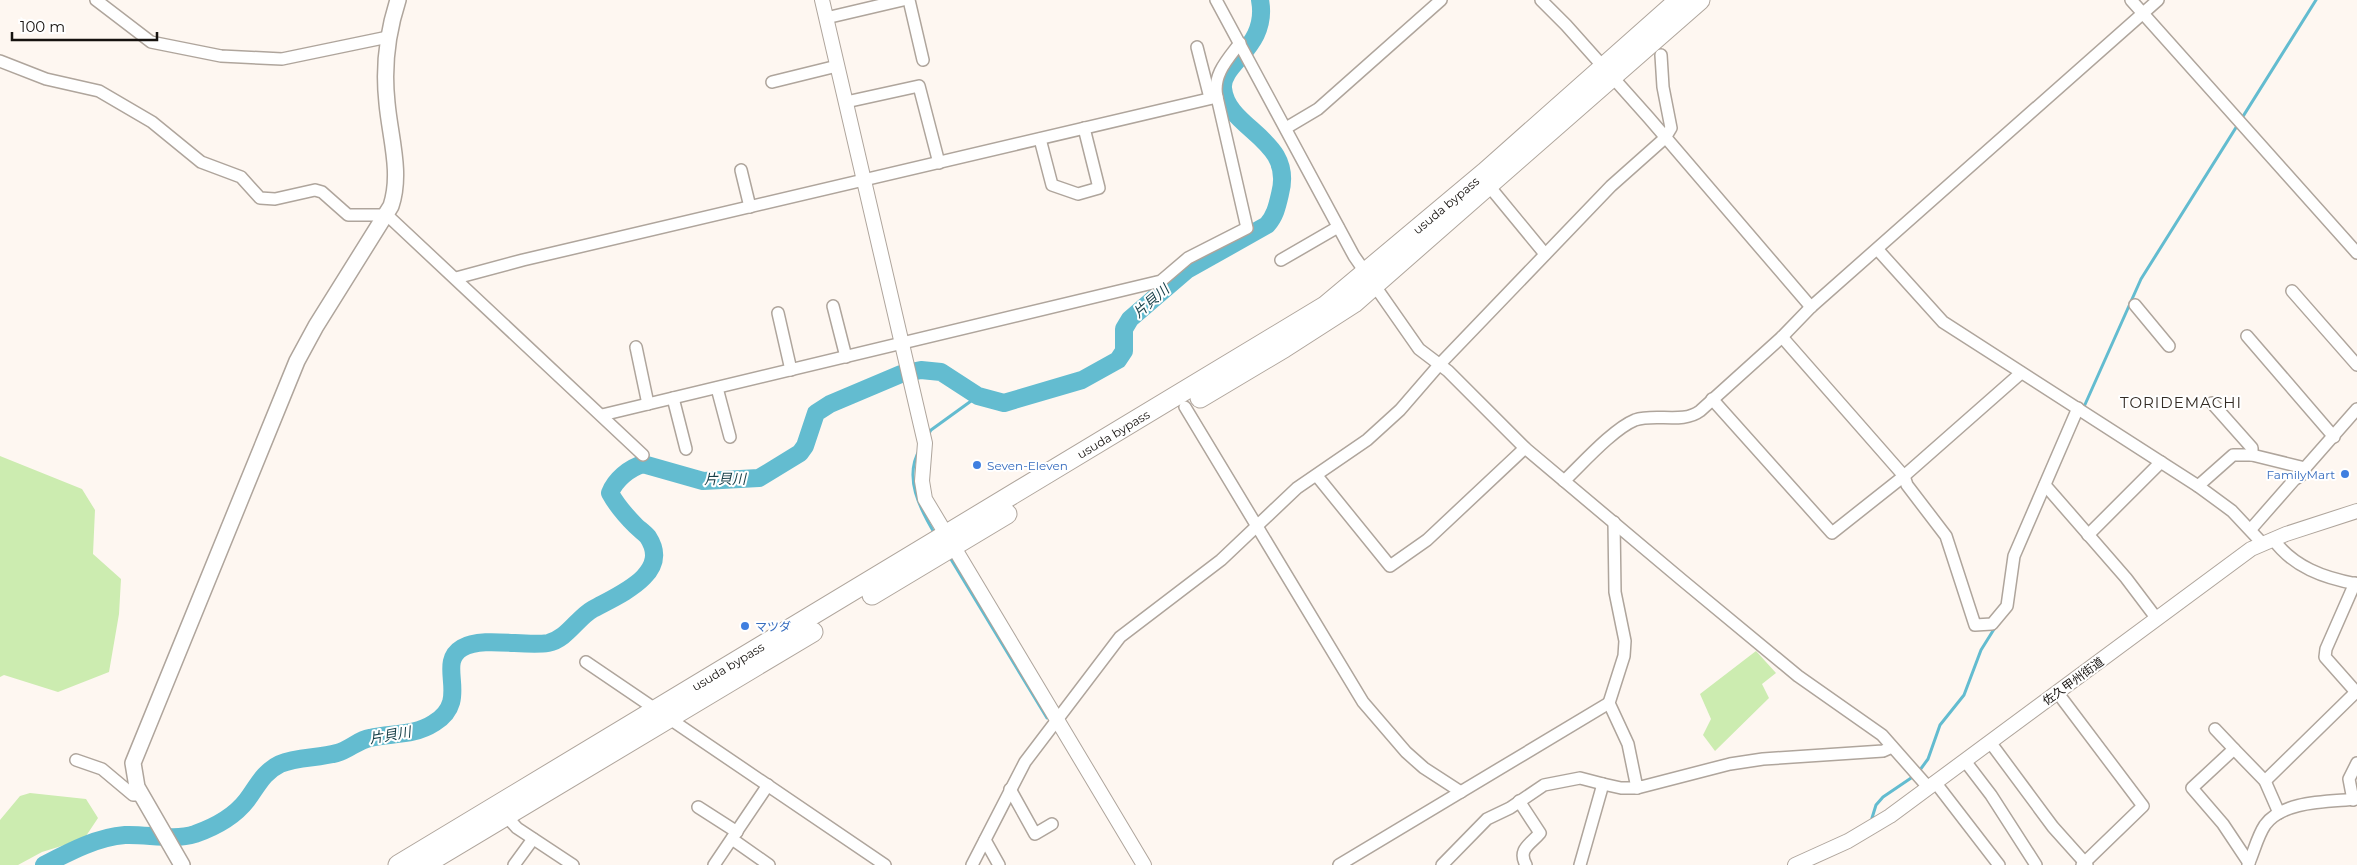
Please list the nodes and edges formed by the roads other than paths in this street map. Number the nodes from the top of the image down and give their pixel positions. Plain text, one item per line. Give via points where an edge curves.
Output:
1 (96, 0) edge
2 (398, 0) edge
3 (822, 0) edge
4 (902, 0) edge
5 (910, 0) edge
6 (1216, 0) edge
7 (1442, 0) edge
8 (1541, 0) edge
9 (1679, 0) edge
10 (1700, 0) edge
11 (2131, 0) edge
12 (2158, 0) edge
13 (2143, 13) junction
14 (826, 18) junction
15 (388, 37) junction
16 (1241, 45) junction
17 (1197, 47) dead end
18 (1661, 55) dead end
19 (923, 60) dead end
20 (0, 61) edge
21 (837, 66) junction
22 (1608, 72) junction
23 (772, 82) dead end
24 (1213, 98) junction
25 (846, 102) junction
26 (1084, 128) junction
27 (1286, 128) junction
28 (1665, 138) junction
29 (1040, 139) junction
30 (939, 163) junction
31 (741, 170) dead end
32 (865, 181) junction
33 (1489, 186) junction
34 (750, 208) junction
35 (387, 215) junction
36 (1338, 227) junction
37 (2357, 235) edge
38 (2348, 243) junction
39 (1878, 250) junction
40 (2357, 253) edge
41 (1546, 254) junction
42 (1281, 260) dead end
43 (456, 278) junction
44 (1370, 280) junction
45 (2292, 290) dead end
46 (2135, 305) dead end
47 (833, 306) dead end
48 (1811, 308) junction
49 (778, 313) dead end
50 (2247, 336) dead end
51 (1782, 337) junction
52 (902, 344) junction
53 (2169, 346) dead end
54 (636, 347) dead end
55 (846, 357) junction
56 (1440, 365) junction
57 (2357, 365) edge
58 (790, 370) junction
59 (2021, 373) junction
60 (717, 388) junction
61 (673, 398) junction
62 (1712, 399) junction
63 (648, 404) junction
64 (2212, 404) dead end
65 (1185, 407) junction
66 (2357, 409) edge
67 (2081, 410) junction
68 (602, 415) junction
69 (730, 437) dead end
70 (2334, 437) junction
71 (1524, 448) junction
72 (686, 449) dead end
73 (643, 455) dead end
74 (2252, 455) junction
75 (2161, 462) junction
76 (2305, 468) junction
77 (1317, 476) junction
78 (1904, 476) junction
79 (1564, 481) junction
80 (2047, 486) junction
81 (2198, 486) junction
82 (2357, 511) edge
83 (1614, 522) junction
84 (1256, 526) junction
85 (2251, 529) junction
86 (2088, 535) junction
87 (950, 540) junction
88 (2267, 541) junction
89 (2356, 584) edge
90 (2157, 619) junction
91 (1975, 625) junction
92 (1979, 637) dead end
93 (586, 662) dead end
94 (2057, 692) junction
95 (2357, 692) edge
96 (1609, 703) junction
97 (664, 714) junction
98 (1057, 720) junction
99 (2215, 729) dead end
100 (1990, 742) junction
101 (1892, 747) junction
102 (2234, 749) junction
103 (76, 760) dead end
104 (1965, 760) junction
105 (2357, 763) edge
106 (2265, 781) junction
107 (1603, 784) junction
108 (768, 785) junction
109 (1931, 785) junction
110 (1010, 788) junction
111 (1637, 788) junction
112 (1460, 792) junction
113 (141, 795) junction
114 (2355, 799) edge
115 (1519, 801) junction
116 (698, 807) dead end
117 (2280, 812) junction
118 (506, 816) junction
119 (1052, 824) dead end
120 (735, 835) junction
121 (533, 839) junction
122 (985, 840) junction
123 (2085, 864) edge
124 (2249, 864) edge
125 (182, 865) edge
126 (398, 865) edge
127 (424, 865) edge
128 (514, 865) edge
129 (573, 865) edge
130 (714, 865) edge
131 (769, 865) edge
132 (885, 865) edge
133 (972, 865) edge
134 (999, 865) edge
135 (1144, 865) edge
136 (1339, 865) edge
137 (1442, 865) edge
138 (1526, 865) edge
139 (1580, 865) edge
140 (1795, 865) edge
141 (1998, 865) edge
142 (2036, 865) edge

1 - 15 street via 151,42 220,56 282,59
2 - 15 main road
3 - 14 street
4 - 14 street
5 - 19 street
6 - 16 street
7 - 27 street via 1324,103
8 - 22 street
9 - 22 highway, usuda bypass
10 - 22 highway, usuda bypass
11 - 13 street
12 - 13 street
13 - 38 street
13 - 39 street
14 - 21 street
15 - 35 main road via 386,88 396,186
16 - 24 street via 1224,64
16 - 27 street
17 - 24 street
18 - 28 street via 1671,128
20 - 35 street via 46,79 99,91 148,119 201,162 241,177 260,198 275,199 315,190 322,192 348,215
21 - 23 street
21 - 25 street
22 - 28 street
22 - 33 highway, usuda bypass
22 - 44 highway, usuda bypass
24 - 26 street
24 - 52 street via 1247,228 1188,258 1161,281
25 - 30 street via 919,86
25 - 32 street
26 - 29 street
26 - 29 street via 1099,188 1078,194 1052,185
27 - 36 street
28 - 41 street via 1611,186
28 - 48 street
29 - 30 street
30 - 32 street
31 - 34 street
32 - 34 street
32 - 52 street
33 - 41 street
33 - 44 highway, usuda bypass
34 - 43 street
35 - 43 street
35 - 113 main road via 297,361 137,748 133,771
36 - 42 street
36 - 44 street
37 - 38 street
38 - 40 street
39 - 48 street
39 - 59 street via 1944,322
41 - 56 street
43 - 68 street
44 - 56 street via 1419,349
44 - 65 highway, usuda bypass via 1331,319
44 - 87 highway, usuda bypass
45 - 57 street
46 - 53 street
47 - 55 street
48 - 51 street
49 - 58 street
50 - 70 street
51 - 62 street
51 - 78 street
52 - 55 street
52 - 87 street via 925,443 924,492 928,505
54 - 63 street
55 - 58 street
56 - 71 street
56 - 77 street via 1400,410 1367,440
58 - 60 street
59 - 67 street
59 - 78 street
60 - 61 street
60 - 69 street
61 - 63 street
61 - 72 street
62 - 78 street via 1832,534
62 - 79 street via 1695,414 1644,418 1630,423
63 - 68 street
64 - 74 street via 2252,448
65 - 84 street
65 - 87 highway, usuda bypass
66 - 70 street
67 - 75 street
67 - 80 street
68 - 73 street
70 - 76 street
71 - 77 street via 1428,540 1390,566
71 - 79 street
74 - 76 street
74 - 81 street via 2233,455
75 - 81 street
75 - 86 street
76 - 85 street
77 - 84 street via 1297,488
78 - 91 street via 1907,485 1946,536
79 - 83 street
80 - 86 street
80 - 91 street via 2014,556 2007,606 1992,624
81 - 85 street
82 - 88 street, 佐久甲州街道
83 - 96 street via 1615,592 1625,641 1624,656
83 - 101 street via 1798,676 1882,735
84 - 98 street via 1200,577 1120,637
84 - 112 street via 1377,721 1406,752
85 - 88 street
86 - 90 street
87 - 97 highway, usuda bypass
87 - 98 street
88 - 89 street via 2314,573
88 - 90 street, 佐久甲州街道
89 - 95 street via 2326,649 2326,656
90 - 94 street, 佐久甲州街道
91 - 92 street
93 - 97 street
94 - 100 street, 佐久甲州街道
94 - 123 street via 2143,806
95 - 106 street
96 - 111 street via 1628,744
96 - 112 street
97 - 108 street
97 - 118 highway, usuda bypass
97 - 126 highway, usuda bypass
98 - 110 street
98 - 135 street
99 - 102 street
100 - 104 street, 佐久甲州街道
100 - 123 street via 2048,821
101 - 109 street
101 - 111 street via 1883,751 1730,764
102 - 106 street
102 - 124 street via 2192,788 2223,824
103 - 113 street via 102,769 133,795
104 - 109 street, 佐久甲州街道
104 - 142 street via 1992,795
105 - 114 street via 2350,779
106 - 117 street
107 - 111 street
107 - 115 street via 1580,778 1551,782
107 - 139 street
108 - 120 street
108 - 132 street
109 - 140 street, 佐久甲州街道 via 1874,826
109 - 141 street
110 - 119 street via 1035,834
110 - 122 street
112 - 136 street
113 - 125 main road
114 - 117 street
115 - 137 street via 1487,819
115 - 138 street via 1540,833 1523,852
116 - 120 street
117 - 124 street via 2266,824
118 - 121 street
118 - 127 highway, usuda bypass
120 - 130 street
120 - 131 street
121 - 128 street
121 - 129 street
122 - 133 street
122 - 134 street

